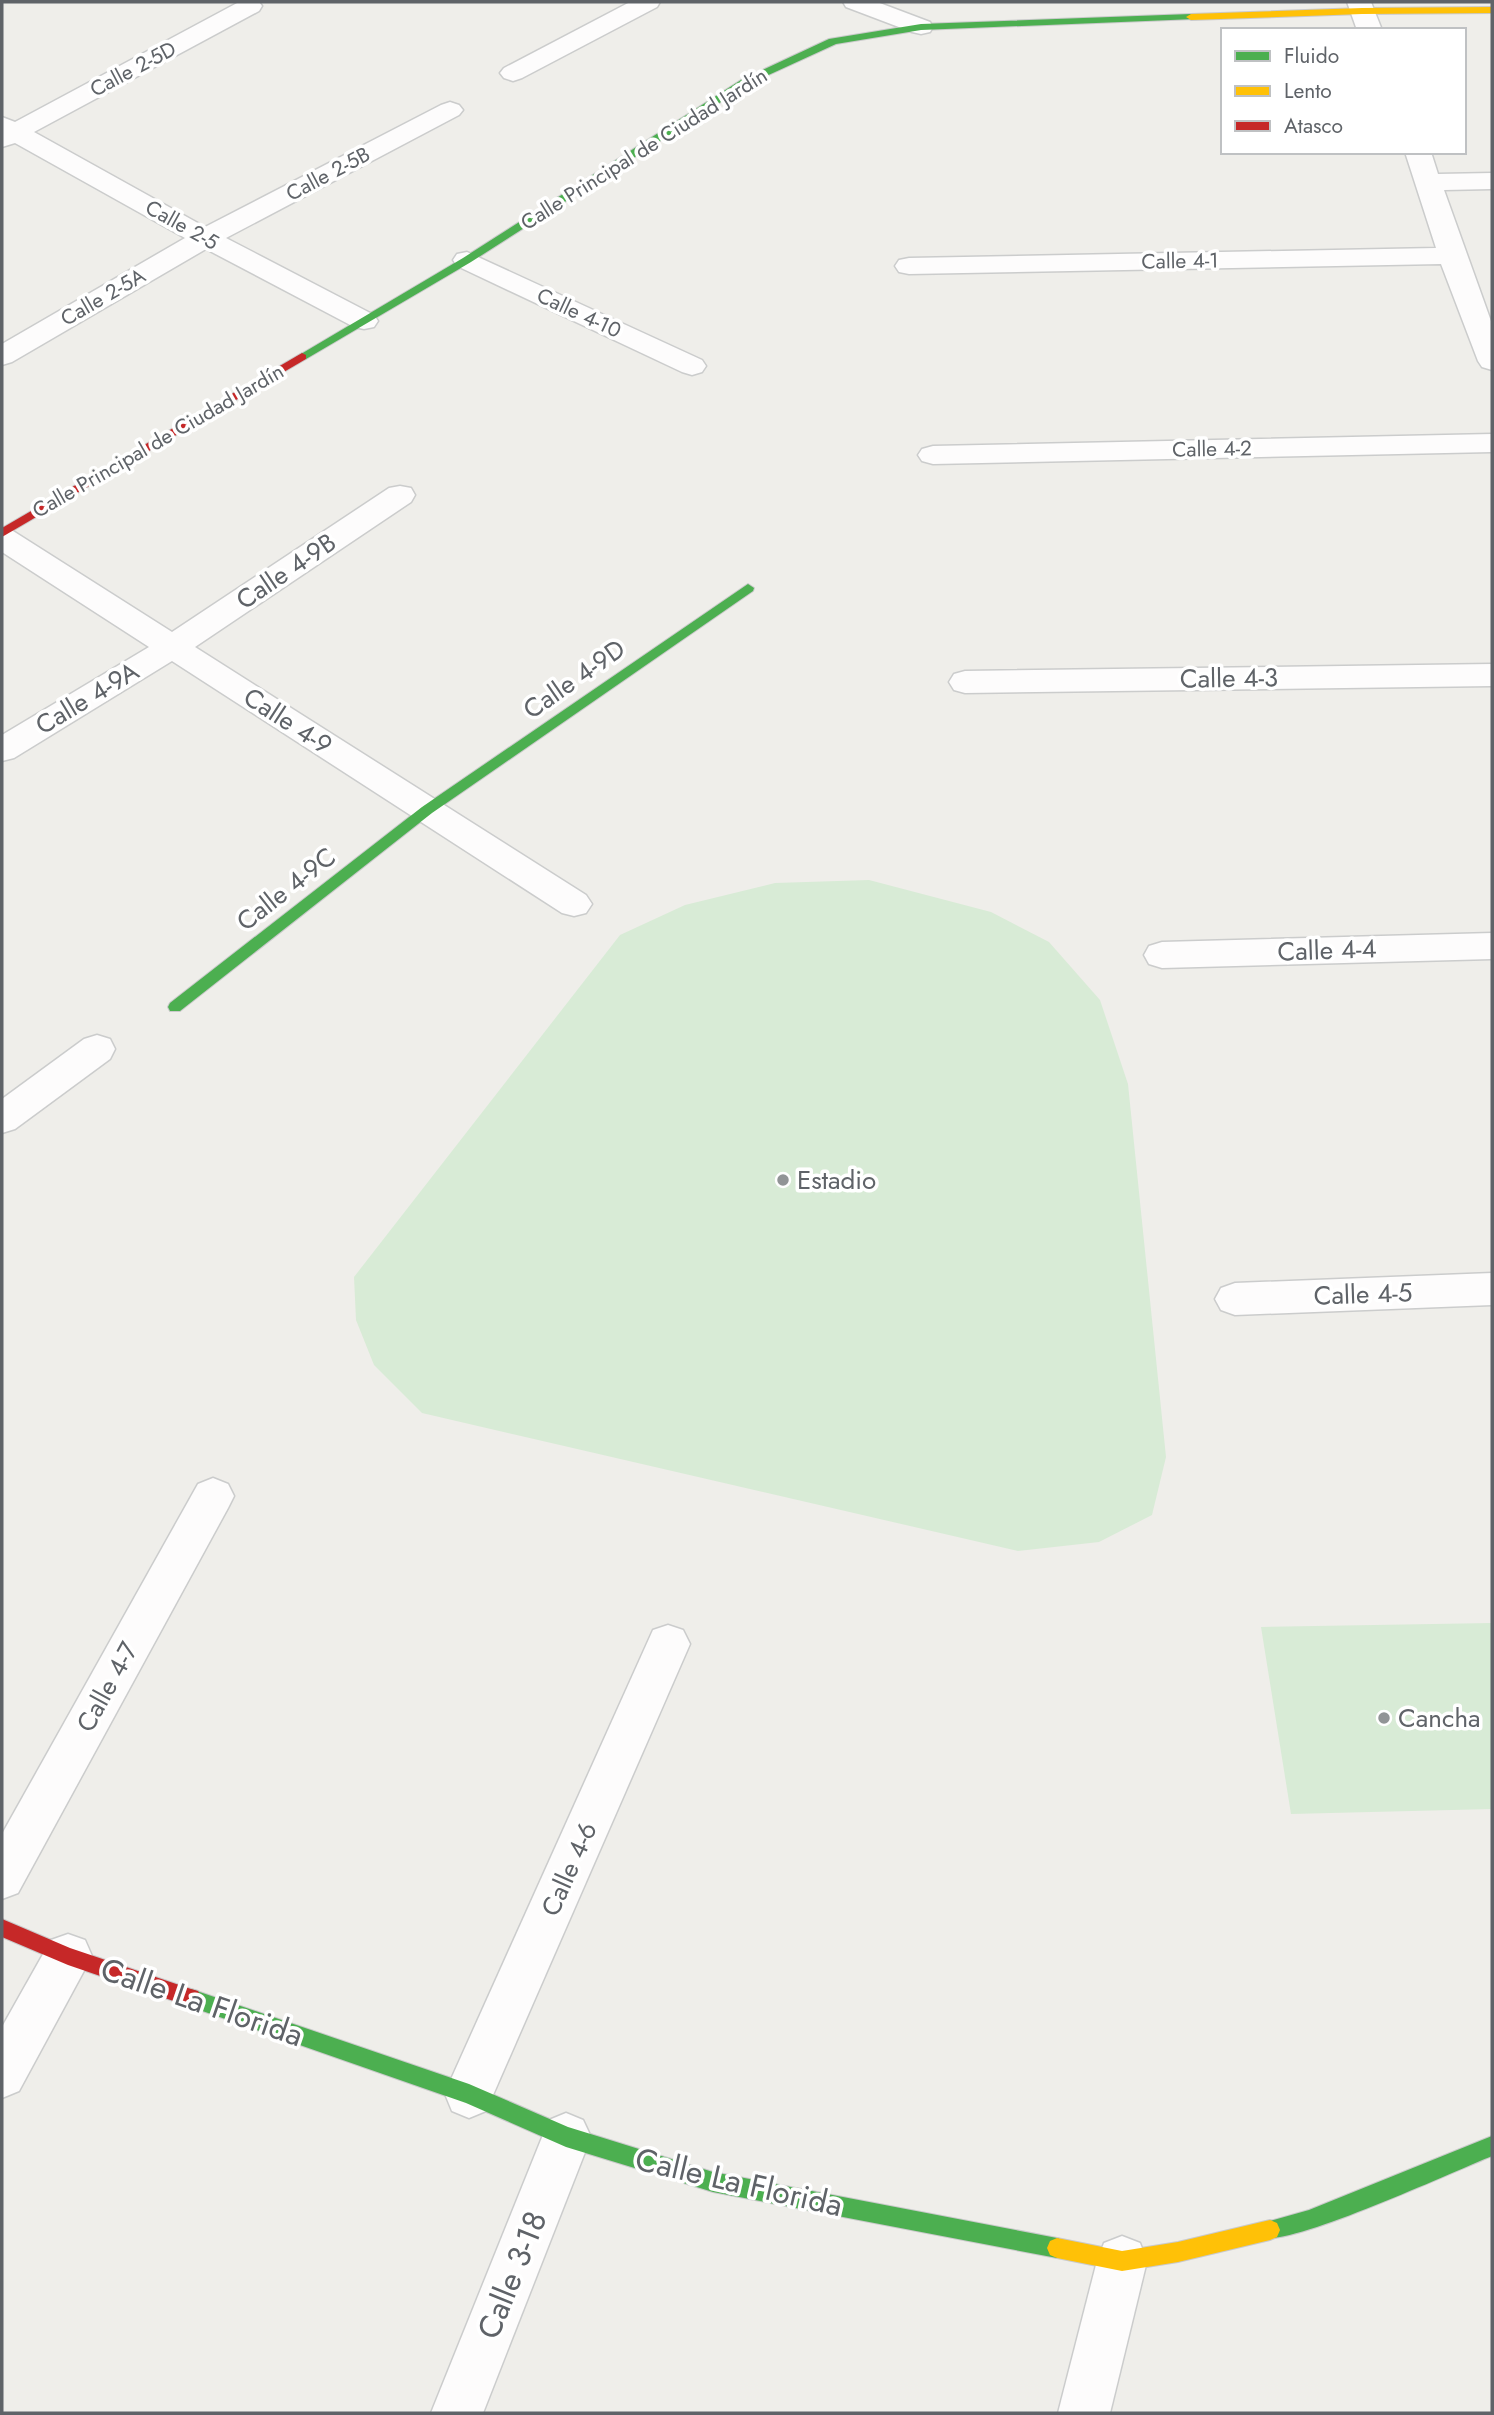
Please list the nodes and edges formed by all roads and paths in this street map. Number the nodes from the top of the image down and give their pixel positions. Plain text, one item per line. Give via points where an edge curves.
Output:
1 (648, 2) edge
2 (855, 2) edge
3 (250, 6) dead end
4 (1492, 10) edge
5 (1363, 14) edge
6 (921, 27) junction
7 (513, 73) dead end
8 (450, 110) dead end
9 (6, 132) edge
10 (1419, 154) edge
11 (1492, 181) edge
12 (1430, 182) junction
13 (205, 238) junction
14 (1452, 256) junction
15 (467, 260) junction
16 (909, 266) dead end
17 (364, 321) junction
18 (2, 356) edge
19 (1492, 361) edge
20 (692, 366) dead end
21 (1492, 443) edge
22 (933, 455) dead end
23 (400, 495) dead end
24 (2, 535) edge
25 (748, 588) dead end
26 (172, 647) junction
27 (1492, 674) edge
28 (965, 682) dead end
29 (2, 750) edge
30 (427, 810) junction
31 (574, 904) dead end
32 (1492, 946) edge
33 (1162, 955) dead end
34 (175, 1007) dead end
35 (97, 1049) dead end
36 (2, 1118) edge
37 (1492, 1289) edge
38 (1235, 1299) dead end
39 (213, 1496) dead end
40 (668, 1644) dead end
41 (2, 1878) edge
42 (2, 1928) edge
43 (68, 1956) junction
44 (2, 2074) edge
45 (469, 2094) junction
46 (566, 2137) junction
47 (1492, 2146) edge
48 (1122, 2261) junction
49 (457, 2413) edge
50 (1084, 2413) edge

1 - 7 street
2 - 6 street
3 - 9 street, Calle 2-5D
4 - 5 street, Calle Principal de Ciudad Jardín
5 - 6 street, Calle Principal de Ciudad Jardín
6 - 15 street, Calle Principal de Ciudad Jardín via 833,41 745,82
8 - 13 street, Calle 2-5B
9 - 13 street, Calle 2-5
10 - 12 street
11 - 12 street
12 - 14 street
13 - 17 street, Calle 2-5
13 - 18 street, Calle 2-5A
14 - 16 street, Calle 4-1
14 - 19 street
15 - 17 street, Calle Principal de Ciudad Jardín
15 - 20 street, Calle 4-10
17 - 24 street, Calle Principal de Ciudad Jardín
21 - 22 street, Calle 4-2
23 - 26 street, Calle 4-9B
24 - 26 street, Calle 4-9
25 - 30 street, Calle 4-9D
26 - 29 street, Calle 4-9A
26 - 30 street, Calle 4-9
27 - 28 street, Calle 4-3
30 - 31 street, Calle 4-9
30 - 34 street, Calle 4-9C
32 - 33 street, Calle 4-4
35 - 36 street
37 - 38 street, Calle 4-5
39 - 41 street, Calle 4-7
40 - 45 street, Calle 4-6
42 - 43 street, Calle La Florida
43 - 44 street
43 - 45 street, Calle La Florida
45 - 46 street, Calle La Florida
46 - 48 street, Calle La Florida via 713,2182
46 - 49 street, Calle 3-18
47 - 48 street, Calle La Florida via 1309,2220
48 - 50 street

